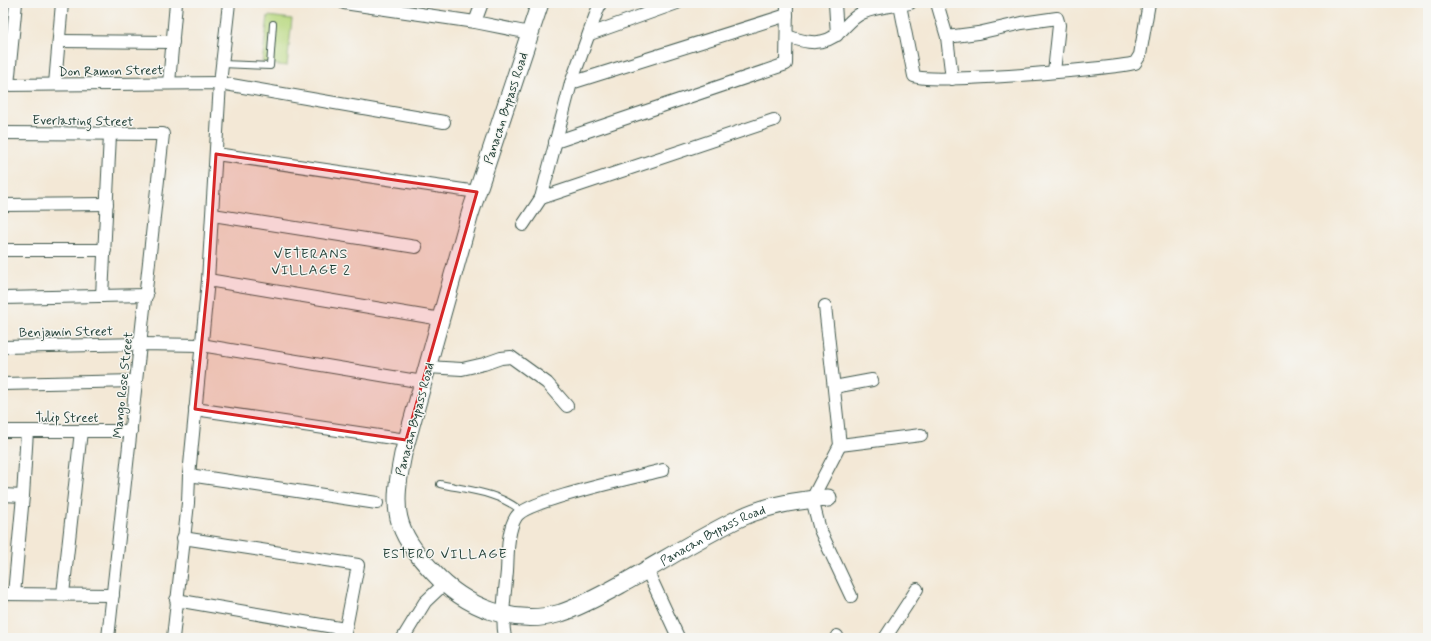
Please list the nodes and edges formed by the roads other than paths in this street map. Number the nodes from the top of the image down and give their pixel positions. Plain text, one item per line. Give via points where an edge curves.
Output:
1 (16, 3) edge
2 (62, 3) edge
3 (176, 3) edge
4 (229, 3) edge
5 (344, 3) edge
6 (482, 3) edge
7 (540, 3) edge
8 (600, 3) edge
9 (677, 3) edge
10 (835, 3) edge
11 (937, 3) edge
12 (1149, 3) edge
13 (905, 4) edge
14 (423, 8) edge
15 (787, 9) edge
16 (476, 22) junction
17 (273, 24) dead end
18 (530, 33) junction
19 (590, 34) junction
20 (837, 35) junction
21 (787, 36) junction
22 (948, 37) junction
23 (59, 41) junction
24 (172, 42) junction
25 (222, 64) junction
26 (1054, 72) junction
27 (952, 79) junction
28 (169, 83) junction
29 (220, 83) junction
30 (571, 83) junction
31 (55, 84) junction
32 (6, 85) edge
33 (774, 120) dead end
34 (444, 122) dead end
35 (3, 133) edge
36 (163, 134) joint
37 (110, 135) junction
38 (555, 142) junction
39 (216, 154) junction
40 (477, 192) junction
41 (541, 198) junction
42 (107, 204) junction
43 (3, 205) edge
44 (213, 215) junction
45 (523, 225) dead end
46 (416, 247) dead end
47 (3, 250) edge
48 (105, 250) junction
49 (208, 280) junction
50 (146, 295) junction
51 (102, 296) junction
52 (3, 298) edge
53 (825, 306) dead end
54 (441, 319) junction
55 (141, 344) junction
56 (201, 345) junction
57 (3, 347) edge
58 (425, 375) junction
59 (872, 380) dead end
60 (135, 381) junction
61 (3, 384) edge
62 (834, 387) junction
63 (567, 406) dead end
64 (195, 409) junction
65 (3, 431) edge
66 (27, 431) junction
67 (81, 431) junction
68 (131, 431) junction
69 (920, 435) dead end
70 (406, 440) junction
71 (840, 445) junction
72 (663, 470) dead end
73 (188, 474) junction
74 (440, 484) dead end
75 (3, 495) edge
76 (24, 496) junction
77 (820, 498) junction
78 (377, 503) dead end
79 (521, 511) junction
80 (183, 538) junction
81 (647, 570) junction
82 (444, 584) junction
83 (917, 589) dead end
84 (8, 594) edge
85 (62, 594) junction
86 (113, 595) junction
87 (851, 596) dead end
88 (176, 600) junction
89 (503, 615) junction
90 (344, 634) edge
91 (678, 637) edge
92 (108, 638) edge
93 (173, 638) edge
94 (403, 638) edge
95 (505, 638) edge
96 (885, 638) edge

1 - 32 street
2 - 23 street
3 - 24 street
4 - 25 street
5 - 14 street
6 - 16 street
7 - 18 main road, Panacan Bypass Road
8 - 19 street
9 - 19 street
10 - 20 street
11 - 22 street
12 - 26 street via 1142,48 1135,63
13 - 20 street via 863,13 855,17
13 - 27 street via 914,76 920,79
14 - 16 street
15 - 21 street
15 - 30 street
16 - 18 street
17 - 25 lane via 270,66
18 - 40 main road, Panacan Bypass Road
19 - 30 street
20 - 21 street via 812,43
21 - 38 street via 786,64
22 - 26 street via 978,34 1022,23 1057,18 1059,25
22 - 27 street
23 - 24 street
23 - 31 street
24 - 28 street
25 - 29 street
26 - 27 street
28 - 29 street, Don Ramon Street
28 - 31 street, Don Ramon Street
29 - 34 street, Don Ramon Street
29 - 39 street
30 - 38 street
31 - 32 street, Don Ramon Street
33 - 41 street
35 - 37 street, Everlasting Street
36 - 37 street, Everlasting Street
36 - 50 street, Mango Rose Street
37 - 42 street
38 - 41 street
39 - 40 street
39 - 44 street
40 - 54 main road, Panacan Bypass Road
41 - 45 street
42 - 43 street
42 - 48 street
44 - 46 street
44 - 49 street
47 - 48 street
48 - 51 street
49 - 54 street
49 - 56 street
50 - 51 street
50 - 55 street, Mango Rose Street
51 - 52 street
53 - 62 street
54 - 58 main road, Panacan Bypass Road
55 - 56 street, Benjamin Street
55 - 57 street, Benjamin Street
55 - 60 street, Mango Rose Street
56 - 58 street, Benjamin Street
56 - 64 street
58 - 63 street, Benjamin Street via 511,357 547,383
58 - 70 main road, Panacan Bypass Road
59 - 62 street
60 - 61 street
60 - 68 street, Mango Rose Street
62 - 71 street
64 - 70 street
64 - 73 street
65 - 66 street, Tulip Street
66 - 67 street, Tulip Street
66 - 76 street
67 - 68 street, Tulip Street
67 - 85 street
68 - 86 street, Mango Rose Street
69 - 71 street
70 - 82 main road, Panacan Bypass Road via 397,482 396,507 400,527 417,556
71 - 77 street
72 - 79 street via 552,499
73 - 78 street
73 - 80 street via 189,487
74 - 79 lane via 497,497
75 - 76 street
76 - 84 street
77 - 81 main road, Panacan Bypass Road via 778,505 741,517
77 - 87 street via 820,530
79 - 89 street via 510,534
80 - 88 street
80 - 90 street via 358,565
81 - 89 main road, Panacan Bypass Road via 593,599 560,613 531,618
81 - 91 street
82 - 89 main road, Panacan Bypass Road via 483,609
82 - 94 street via 425,602
83 - 96 street
84 - 85 street
85 - 86 street
86 - 92 street, Mango Rose Street
88 - 90 street
88 - 93 street
89 - 95 street

